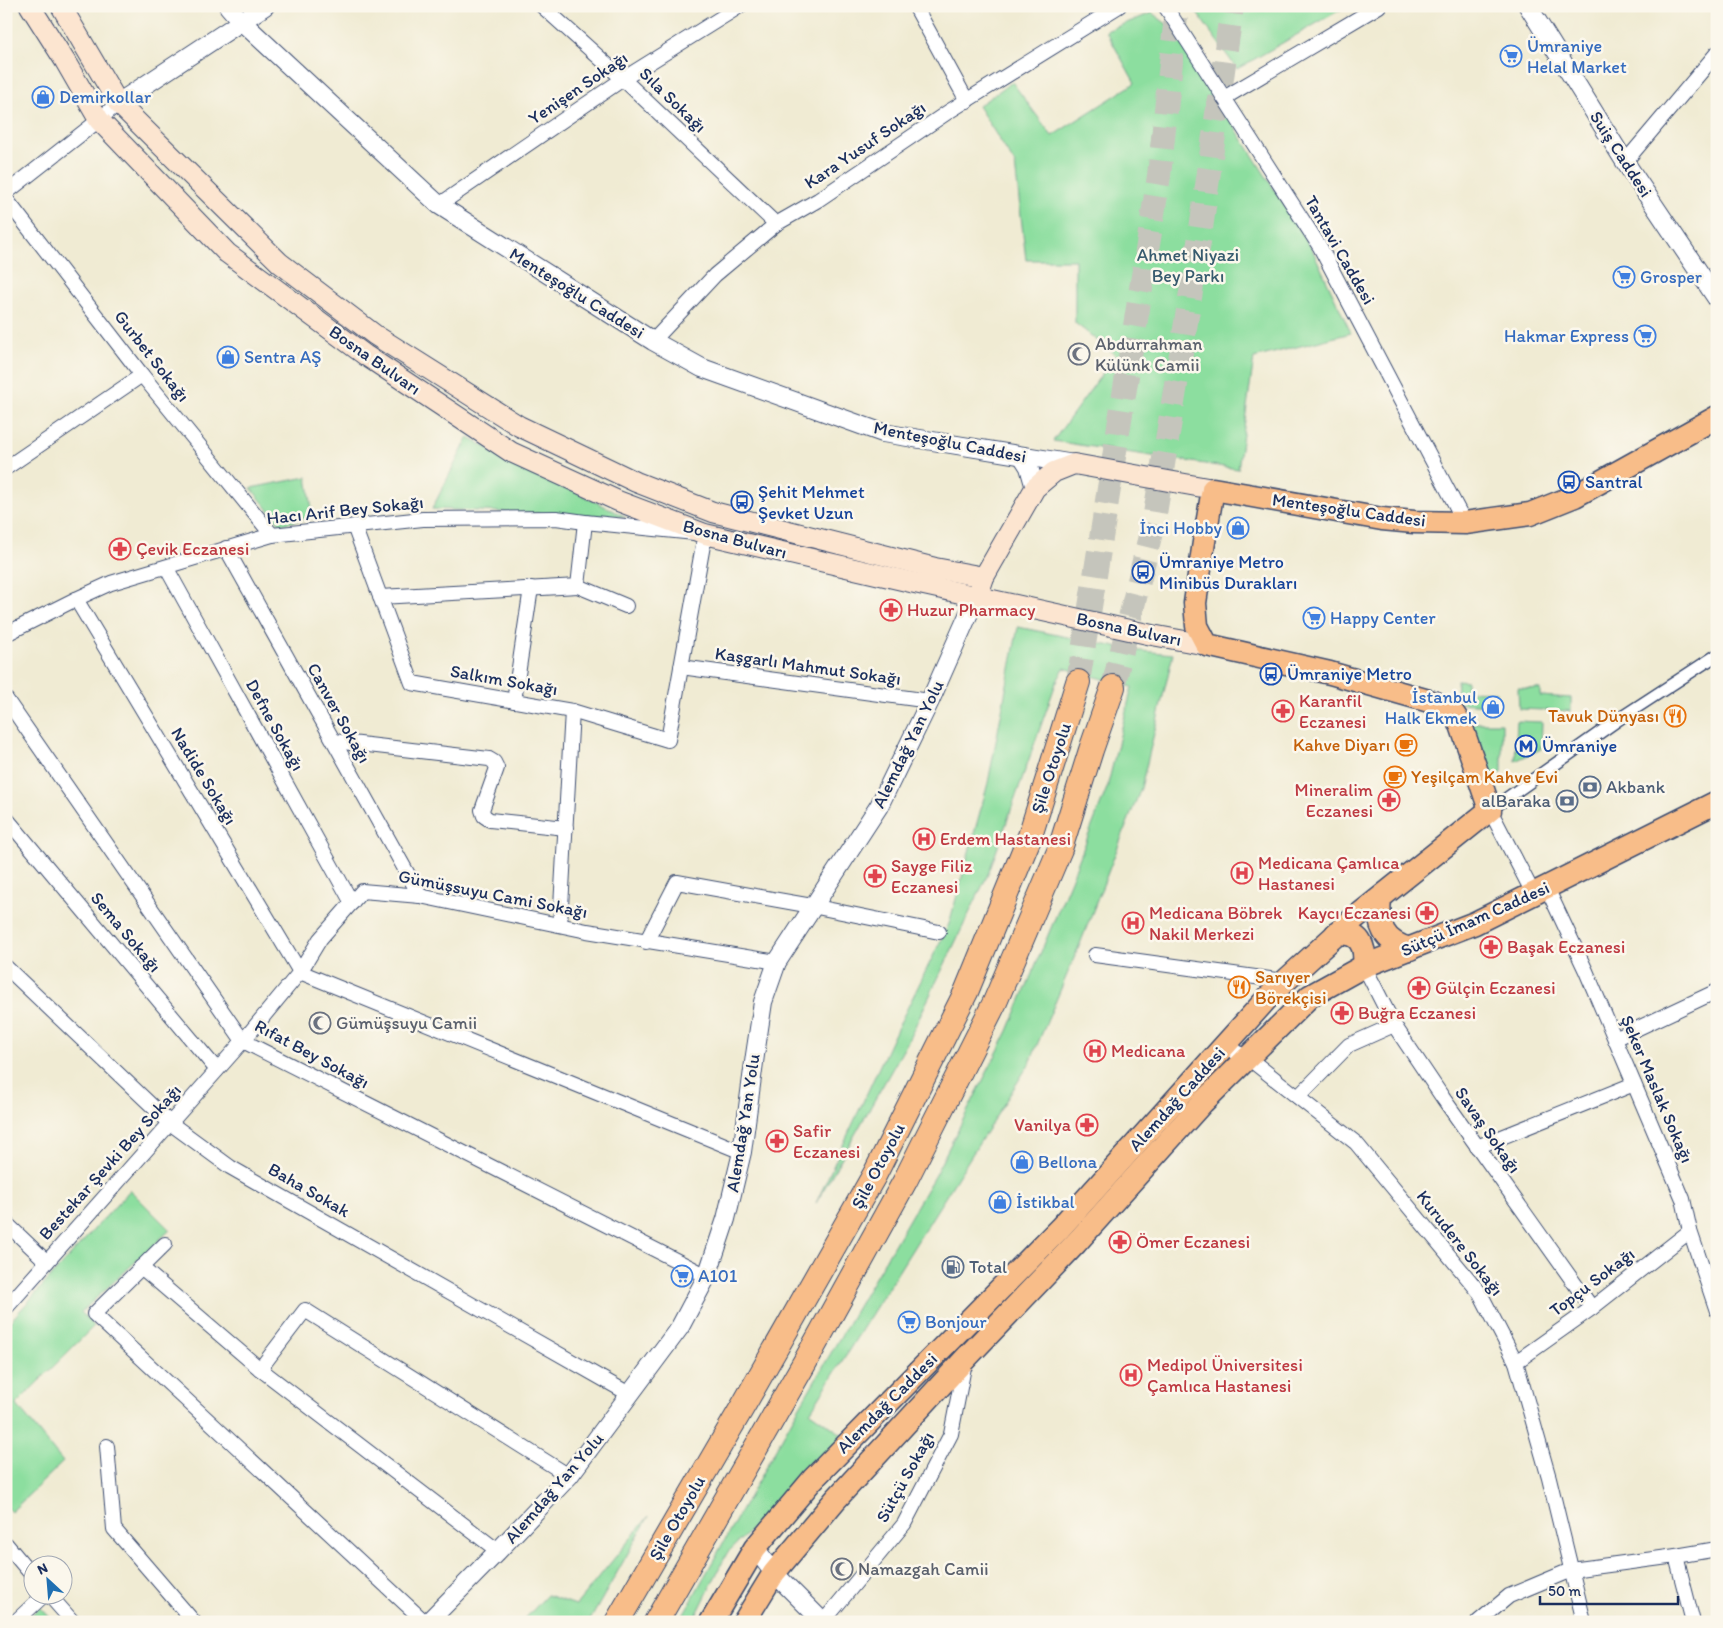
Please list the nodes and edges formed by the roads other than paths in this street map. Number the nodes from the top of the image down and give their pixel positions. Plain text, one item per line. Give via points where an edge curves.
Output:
1 (30, 6) edge
2 (61, 6) edge
3 (228, 6) edge
4 (265, 6) edge
5 (542, 6) edge
6 (740, 6) edge
7 (915, 6) edge
8 (1119, 6) edge
9 (1165, 6) edge
10 (1379, 6) edge
11 (1528, 6) edge
12 (241, 21) junction
13 (1717, 53) edge
14 (623, 79) junction
15 (1224, 98) junction
16 (967, 101) junction
17 (118, 103) junction
18 (99, 120) junction
19 (1625, 162) junction
20 (6, 193) edge
21 (6, 199) edge
22 (439, 205) junction
23 (776, 224) junction
24 (1711, 285) edge
25 (1717, 299) edge
26 (653, 341) junction
27 (142, 375) junction
28 (1717, 417) edge
29 (1022, 456) junction
30 (1074, 464) junction
31 (6, 468) edge
32 (1035, 488) junction
33 (1213, 489) junction
34 (585, 522) junction
35 (1465, 523) junction
36 (354, 526) junction
37 (705, 534) junction
38 (272, 535) junction
39 (226, 548) junction
40 (166, 567) junction
41 (578, 586) junction
42 (981, 586) junction
43 (531, 588) junction
44 (380, 597) junction
45 (76, 599) junction
46 (626, 606) dead end
47 (6, 634) edge
48 (1207, 645) junction
49 (1717, 655) edge
50 (681, 667) junction
51 (1078, 682) tunnel mouth
52 (1113, 687) tunnel mouth
53 (6, 700) edge
54 (514, 701) junction
55 (930, 701) junction
56 (572, 711) junction
57 (334, 741) junction
58 (1717, 802) edge
59 (1490, 810) junction
60 (6, 818) edge
61 (566, 828) junction
62 (1540, 892) junction
63 (420, 896) junction
64 (1380, 899) junction
65 (352, 902) junction
66 (812, 906) junction
67 (560, 925) junction
68 (939, 932) dead end
69 (1336, 934) junction
70 (646, 942) junction
71 (1410, 949) junction
72 (1095, 955) dead end
73 (777, 962) junction
74 (1364, 966) junction
75 (6, 967) edge
76 (300, 972) junction
77 (1284, 981) junction
78 (1717, 991) edge
79 (1394, 1025) junction
80 (1615, 1039) junction
81 (243, 1041) junction
82 (1224, 1047) junction
83 (1247, 1057) junction
84 (217, 1070) junction
85 (1634, 1084) junction
86 (1298, 1097) junction
87 (170, 1123) junction
88 (1477, 1147) junction
89 (742, 1152) junction
90 (6, 1223) edge
91 (1690, 1231) junction
92 (164, 1244) dead end
93 (47, 1262) junction
94 (141, 1267) junction
95 (707, 1276) junction
96 (6, 1308) edge
97 (1592, 1308) junction
98 (1717, 1311) edge
99 (966, 1358) junction
100 (1516, 1362) junction
101 (260, 1369) junction
102 (631, 1395) junction
103 (107, 1446) dead end
104 (569, 1476) junction
105 (6, 1544) edge
106 (755, 1548) junction
107 (1717, 1549) edge
108 (498, 1551) junction
109 (1676, 1556) junction
110 (22, 1563) edge
111 (1571, 1570) junction
112 (774, 1573) junction
113 (32, 1606) edge
114 (59, 1606) edge
115 (185, 1619) edge
116 (15, 1622) edge
117 (73, 1622) edge
118 (427, 1622) edge
119 (617, 1622) edge
120 (656, 1622) edge
121 (711, 1622) edge
122 (744, 1622) edge
123 (823, 1622) edge
124 (1478, 1622) edge
125 (1584, 1622) edge
126 (1693, 1622) edge

1 - 18 main road, Bosna Bulvarı
2 - 17 main road, Bosna Bulvarı
3 - 12 street, Menteşoğlu Caddesi
4 - 12 street
5 - 14 street, Sıla Sokağı
6 - 14 street, Yenişen Sokağı
7 - 16 street
8 - 16 street, Kara Yusuf Sokağı
9 - 15 street, Tantavi Caddesi
10 - 15 street
11 - 19 street, Suiş Caddesi
12 - 17 street
12 - 22 street, Menteşoğlu Caddesi
13 - 19 street
14 - 22 street, Yenişen Sokağı
14 - 23 street, Sıla Sokağı
15 - 35 street, Tantavi Caddesi via 1320,247
16 - 23 street, Kara Yusuf Sokağı via 818,200
17 - 18 street
17 - 42 main road, Bosna Bulvarı via 280,263 375,335 519,426 636,482 712,512 935,568
18 - 20 street
18 - 37 main road, Bosna Bulvarı via 227,253 365,355 511,452 618,501
19 - 24 street, Suiş Caddesi
21 - 27 street, Gurbet Sokağı
22 - 26 street, Menteşoğlu Caddesi
23 - 26 street, Kara Yusuf Sokağı via 715,275
24 - 25 street, Suiş Caddesi
26 - 29 street, Menteşoğlu Caddesi via 702,368 883,433
27 - 31 street
27 - 38 street, Gurbet Sokağı
28 - 35 main road, Menteşoğlu Caddesi via 1560,502 1530,514
29 - 30 street, Menteşoğlu Caddesi
29 - 32 street
30 - 32 main road via 1054,472
30 - 33 main road, Menteşoğlu Caddesi
32 - 42 main road
33 - 35 main road, Menteşoğlu Caddesi via 1382,519
33 - 48 main road via 1195,603 1197,626
34 - 36 street, Hacı Arif Bey Sokağı via 556,518 423,519
34 - 37 street, Hacı Arif Bey Sokağı
34 - 41 street
36 - 38 street, Hacı Arif Bey Sokağı
36 - 44 street, Salkım Sokağı
37 - 42 main road, Bosna Bulvarı via 915,583
37 - 50 street
38 - 39 street, Hacı Arif Bey Sokağı
39 - 40 street, Hacı Arif Bey Sokağı
39 - 57 street, Canver Sokağı
40 - 45 street, Hacı Arif Bey Sokağı via 111,583
40 - 65 street, Defne Sokağı
41 - 43 street
41 - 46 street
42 - 48 main road, Bosna Bulvarı via 1152,635
42 - 55 street, Alemdağ Yan Yolu
43 - 44 street
43 - 54 street
44 - 54 street, Salkım Sokağı via 412,683
45 - 47 street, Hacı Arif Bey Sokağı
45 - 76 street, Nadide Sokağı
48 - 59 main road, Bosna Bulvarı via 1330,673 1436,703 1452,712 1461,725
49 - 59 street, Alemdağ Caddesi via 1624,715
50 - 55 street, Kaşgarlı Mahmut Sokağı
50 - 56 street via 668,740
51 - 119 highway, Şile Otoyolu via 1030,836 966,992 875,1174
52 - 120 highway, Şile Otoyolu via 1060,849 995,1002 905,1181
53 - 81 street, Rıfat Bey Sokağı
54 - 56 street, Salkım Sokağı
55 - 66 street, Alemdağ Yan Yolu via 878,806
56 - 61 street, Salkım Sokağı
57 - 61 street via 489,759 498,768 482,810 484,816 490,820
57 - 63 street, Canver Sokağı
58 - 62 main road, Sütçü İmam Caddesi
59 - 62 street, Şeker Maslak Sokağı
59 - 64 main road, Alemdağ Caddesi
60 - 84 street, Sema Sokağı
61 - 67 street, Salkım Sokağı
62 - 71 main road, Sütçü İmam Caddesi via 1475,924
62 - 80 street, Şeker Maslak Sokağı via 1586,971
63 - 65 street, Gümüşsuyu Cami Sokağı via 362,891
63 - 67 street, Gümüşsuyu Cami Sokağı
64 - 69 main road, Alemdağ Caddesi
64 - 71 main road via 1384,932 1399,946
65 - 76 street, Gümüşsuyu Cami Sokağı via 320,939
66 - 68 street
66 - 70 street via 677,882
66 - 73 street, Alemdağ Yan Yolu
67 - 70 street, Gümüşsuyu Cami Sokağı
69 - 74 main road via 1354,936 1362,944
69 - 77 main road, Alemdağ Caddesi
70 - 73 street, Gümüşsuyu Cami Sokağı
71 - 74 main road, Sütçü İmam Caddesi
72 - 77 street
73 - 89 street, Alemdağ Yan Yolu via 764,1002 754,1055
74 - 79 street, Savaş Sokağı
74 - 83 main road, Sütçü İmam Caddesi via 1310,996
75 - 87 street, Baha Sokak
76 - 81 street, Gümüşsuyu Cami Sokağı
76 - 89 street
77 - 82 main road, Alemdağ Caddesi
78 - 80 street
79 - 86 street via 1349,1044
79 - 88 street, Savaş Sokağı
80 - 85 street, Şeker Maslak Sokağı
81 - 84 street, Bestekar Şevki Bey Sokağı
81 - 95 street, Rıfat Bey Sokağı
82 - 83 street, Kurudere Sokağı
82 - 106 main road, Alemdağ Caddesi via 1060,1228 813,1479
83 - 86 street, Kurudere Sokağı
83 - 99 main road, Alemdağ Caddesi
84 - 87 street, Bestekar Şevki Bey Sokağı
85 - 88 street
85 - 91 street, Şeker Maslak Sokağı via 1683,1199
86 - 100 street, Kurudere Sokağı via 1356,1143 1480,1293
87 - 93 street, Bestekar Şevki Bey Sokağı
87 - 102 street, Baha Sokak via 230,1167
88 - 97 street, Savaş Sokağı
89 - 95 street, Alemdağ Yan Yolu via 726,1219
90 - 93 street
91 - 97 street, Topçu Sokağı
91 - 98 street, Şeker Maslak Sokağı
92 - 94 street
93 - 96 street, Bestekar Şevki Bey Sokağı
94 - 101 street
94 - 118 street via 94,1314
95 - 102 street, Alemdağ Yan Yolu via 680,1327
97 - 100 street, Topçu Sokağı
99 - 112 main road, Alemdağ Caddesi via 836,1499
99 - 123 street, Sütçü Sokağı via 951,1434 904,1524
100 - 111 street, Kurudere Sokağı
101 - 104 street via 305,1310
101 - 108 street
102 - 104 street, Alemdağ Yan Yolu
103 - 115 street via 114,1529
104 - 108 street, Alemdağ Yan Yolu
105 - 110 street
106 - 112 street
106 - 121 main road, Alemdağ Caddesi
107 - 109 street
108 - 118 street, Alemdağ Yan Yolu
109 - 111 street
109 - 126 street
111 - 124 street via 1509,1596
111 - 125 street, Kurudere Sokağı
112 - 122 main road, Alemdağ Caddesi
112 - 123 street
113 - 116 street
114 - 117 street

